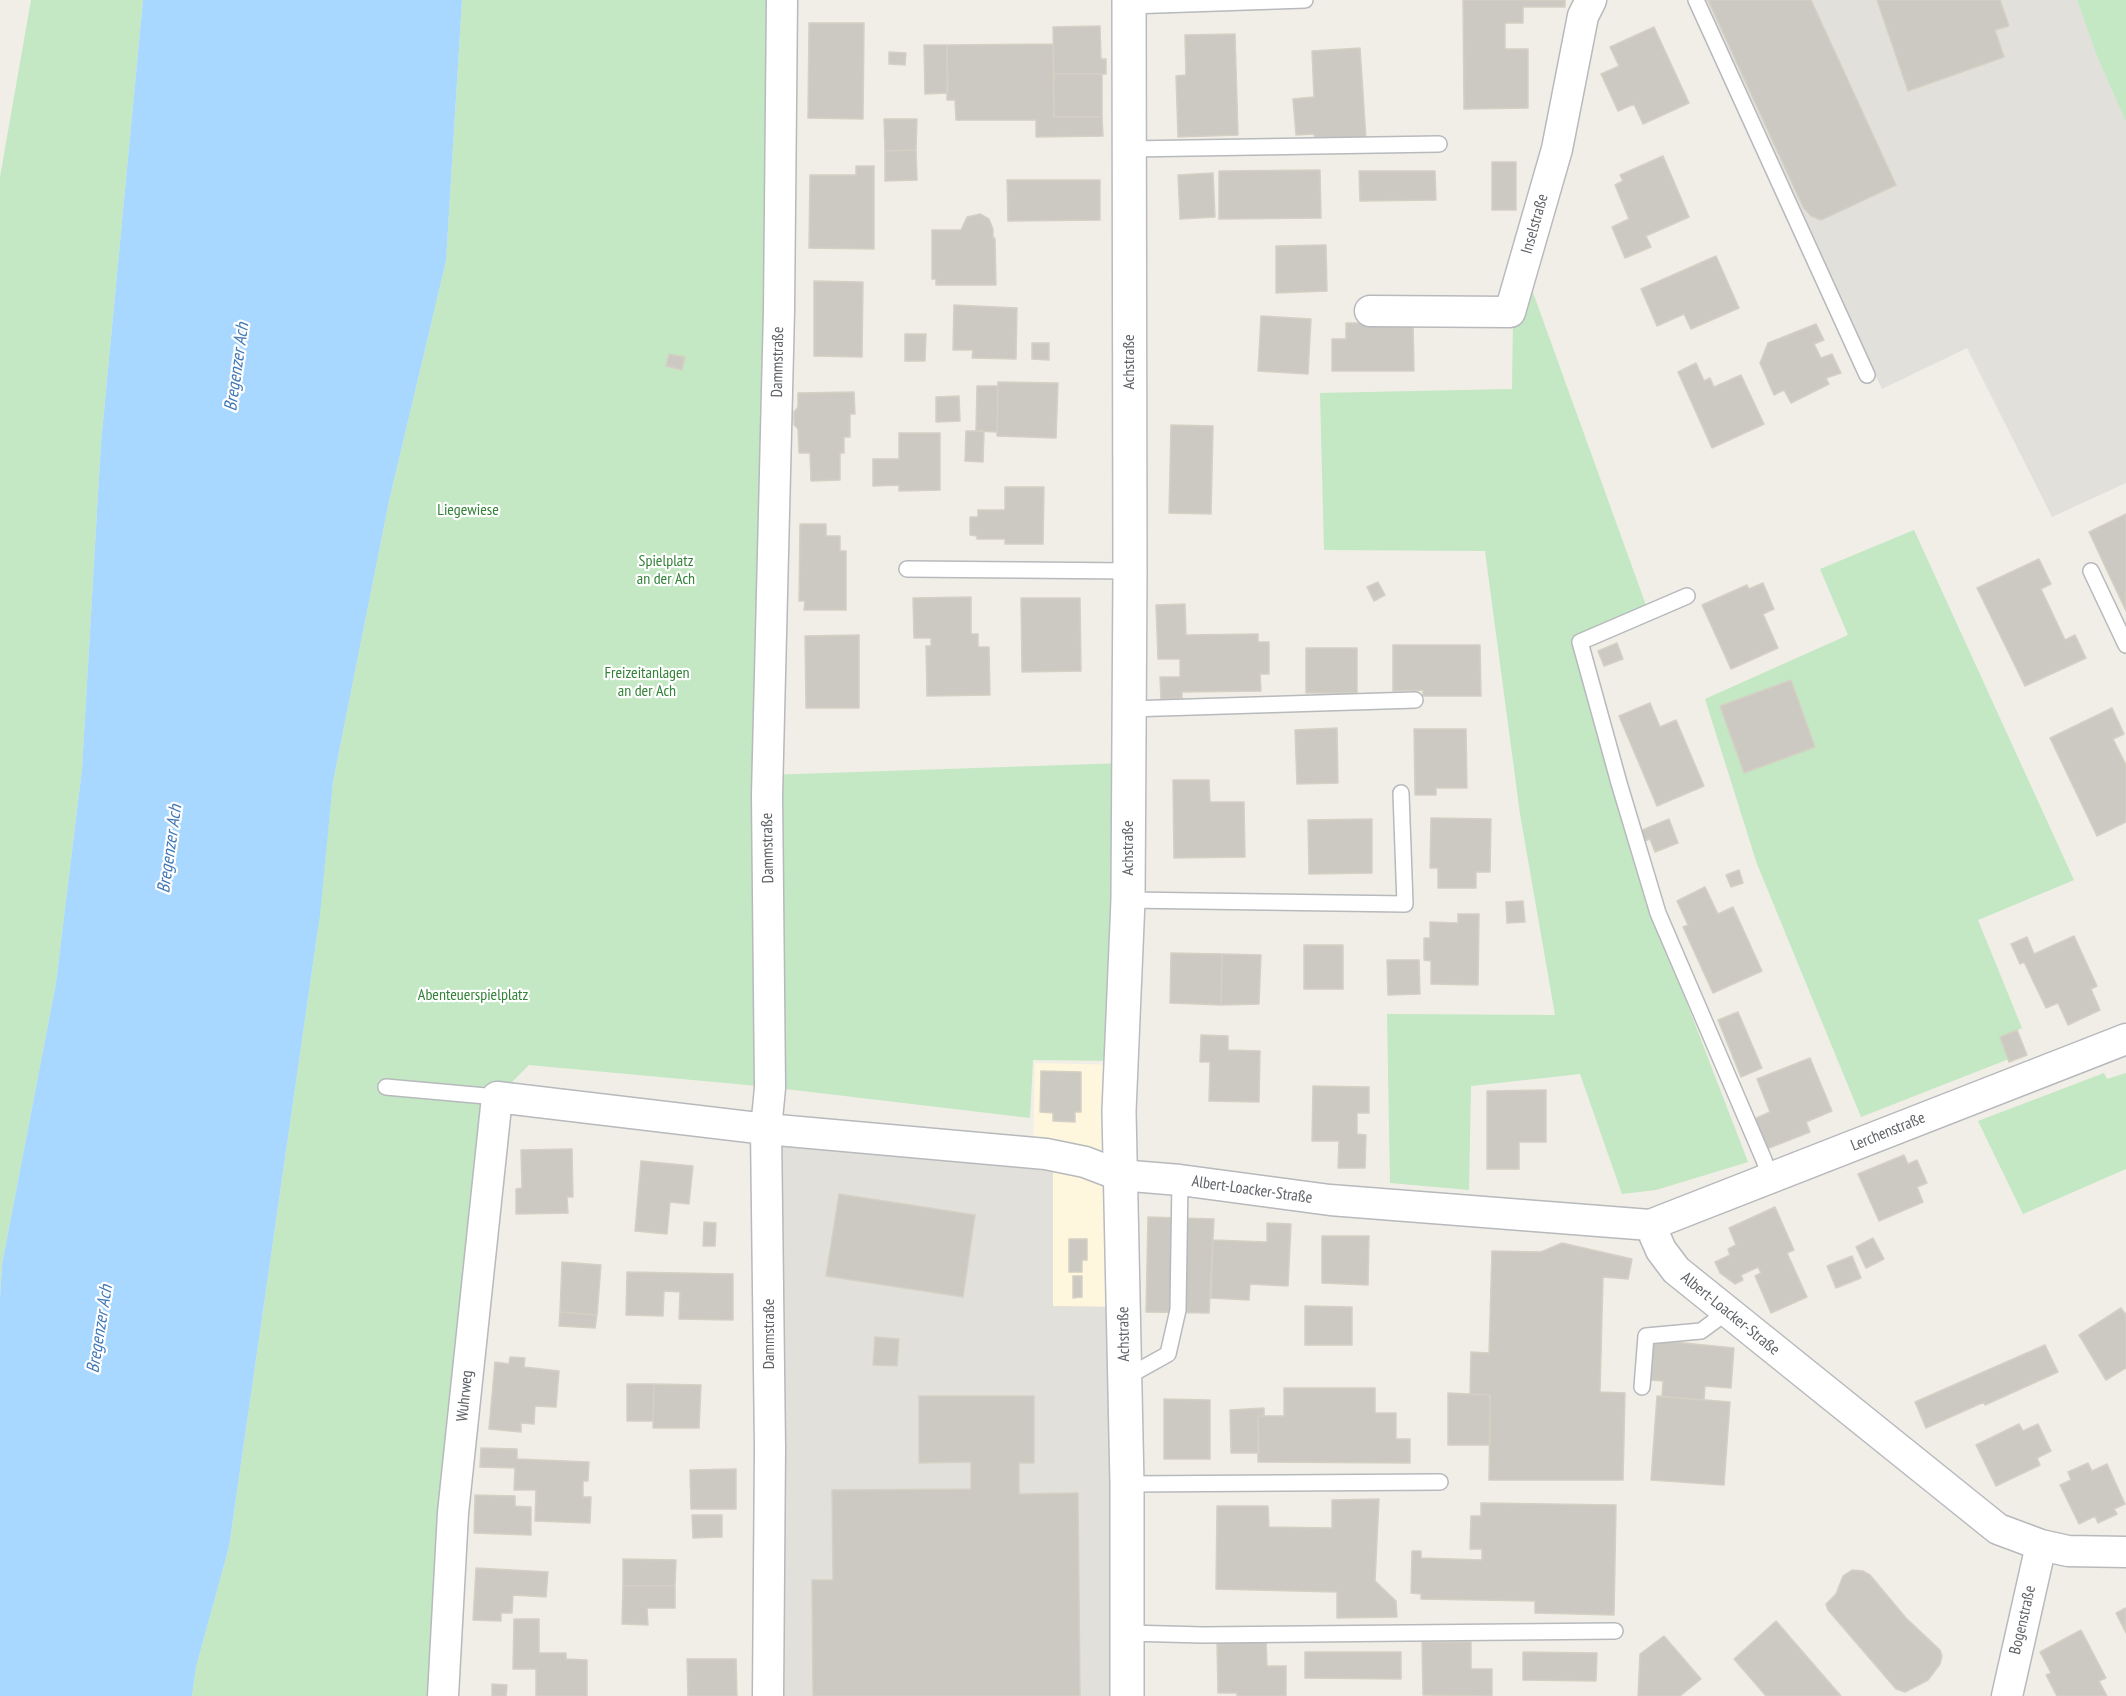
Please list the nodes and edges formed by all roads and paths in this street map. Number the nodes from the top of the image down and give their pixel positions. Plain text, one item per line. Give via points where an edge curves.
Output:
1 (782, 0) edge
2 (1305, 0) edge
3 (1591, 0) edge
4 (1696, 0) edge
5 (1129, 3) edge
6 (1439, 144) dead end
7 (1129, 149) junction
8 (1370, 311) dead end
9 (1867, 375) dead end
10 (907, 569) dead end
11 (1130, 570) junction
12 (2091, 571) dead end
13 (1687, 596) dead end
14 (2126, 645) edge
15 (1415, 700) dead end
16 (1129, 709) junction
17 (1401, 793) dead end
18 (1128, 900) junction
19 (2126, 1040) edge
20 (386, 1087) dead end
21 (497, 1097) junction
22 (766, 1129) junction
23 (1119, 1175) junction
24 (1770, 1179) junction
25 (1180, 1180) junction
26 (1650, 1225) junction
27 (1727, 1312) junction
28 (1125, 1378) junction
29 (1642, 1387) dead end
30 (1440, 1482) dead end
31 (1127, 1484) junction
32 (2041, 1545) junction
33 (2126, 1552) edge
34 (1616, 1631) dead end
35 (1127, 1633) junction
36 (443, 1696) edge
37 (768, 1696) edge
38 (1127, 1696) edge
39 (2007, 1696) edge

1 - 22 street, Dammstraße via 767,795 770,1088
2 - 5 lane
3 - 8 street, Inselstraße via 1583,16 1557,149 1510,312
4 - 9 lane
5 - 7 main road, Achstraße
6 - 7 lane
7 - 11 main road, Achstraße
10 - 11 lane
11 - 16 main road, Achstraße
12 - 14 lane
13 - 24 lane via 1580,642 1658,914
15 - 16 lane
16 - 18 main road, Achstraße
17 - 18 lane via 1405,904
18 - 23 main road, Achstraße
19 - 24 street, Lerchenstraße
20 - 21 lane
21 - 22 street
21 - 36 street, Wuhrweg via 453,1513
22 - 23 street, Albert-Loacker-Straße via 1046,1154 1085,1162
22 - 37 street, Dammstraße
23 - 25 street, Albert-Loacker-Straße
23 - 28 main road, Achstraße
24 - 26 street, Lerchenstraße
25 - 26 street, Albert-Loacker-Straße via 1330,1200
25 - 28 lane via 1178,1310 1168,1354
26 - 27 street, Albert-Loacker-Straße via 1676,1270
27 - 29 lane via 1701,1331 1646,1336
27 - 32 street, Albert-Loacker-Straße via 1998,1529
28 - 31 main road, Achstraße
30 - 31 lane
31 - 35 main road, Achstraße
32 - 33 street, Albert-Loacker-Straße via 2068,1551
32 - 39 street, Bogenstraße
34 - 35 lane
35 - 38 main road, Achstraße

